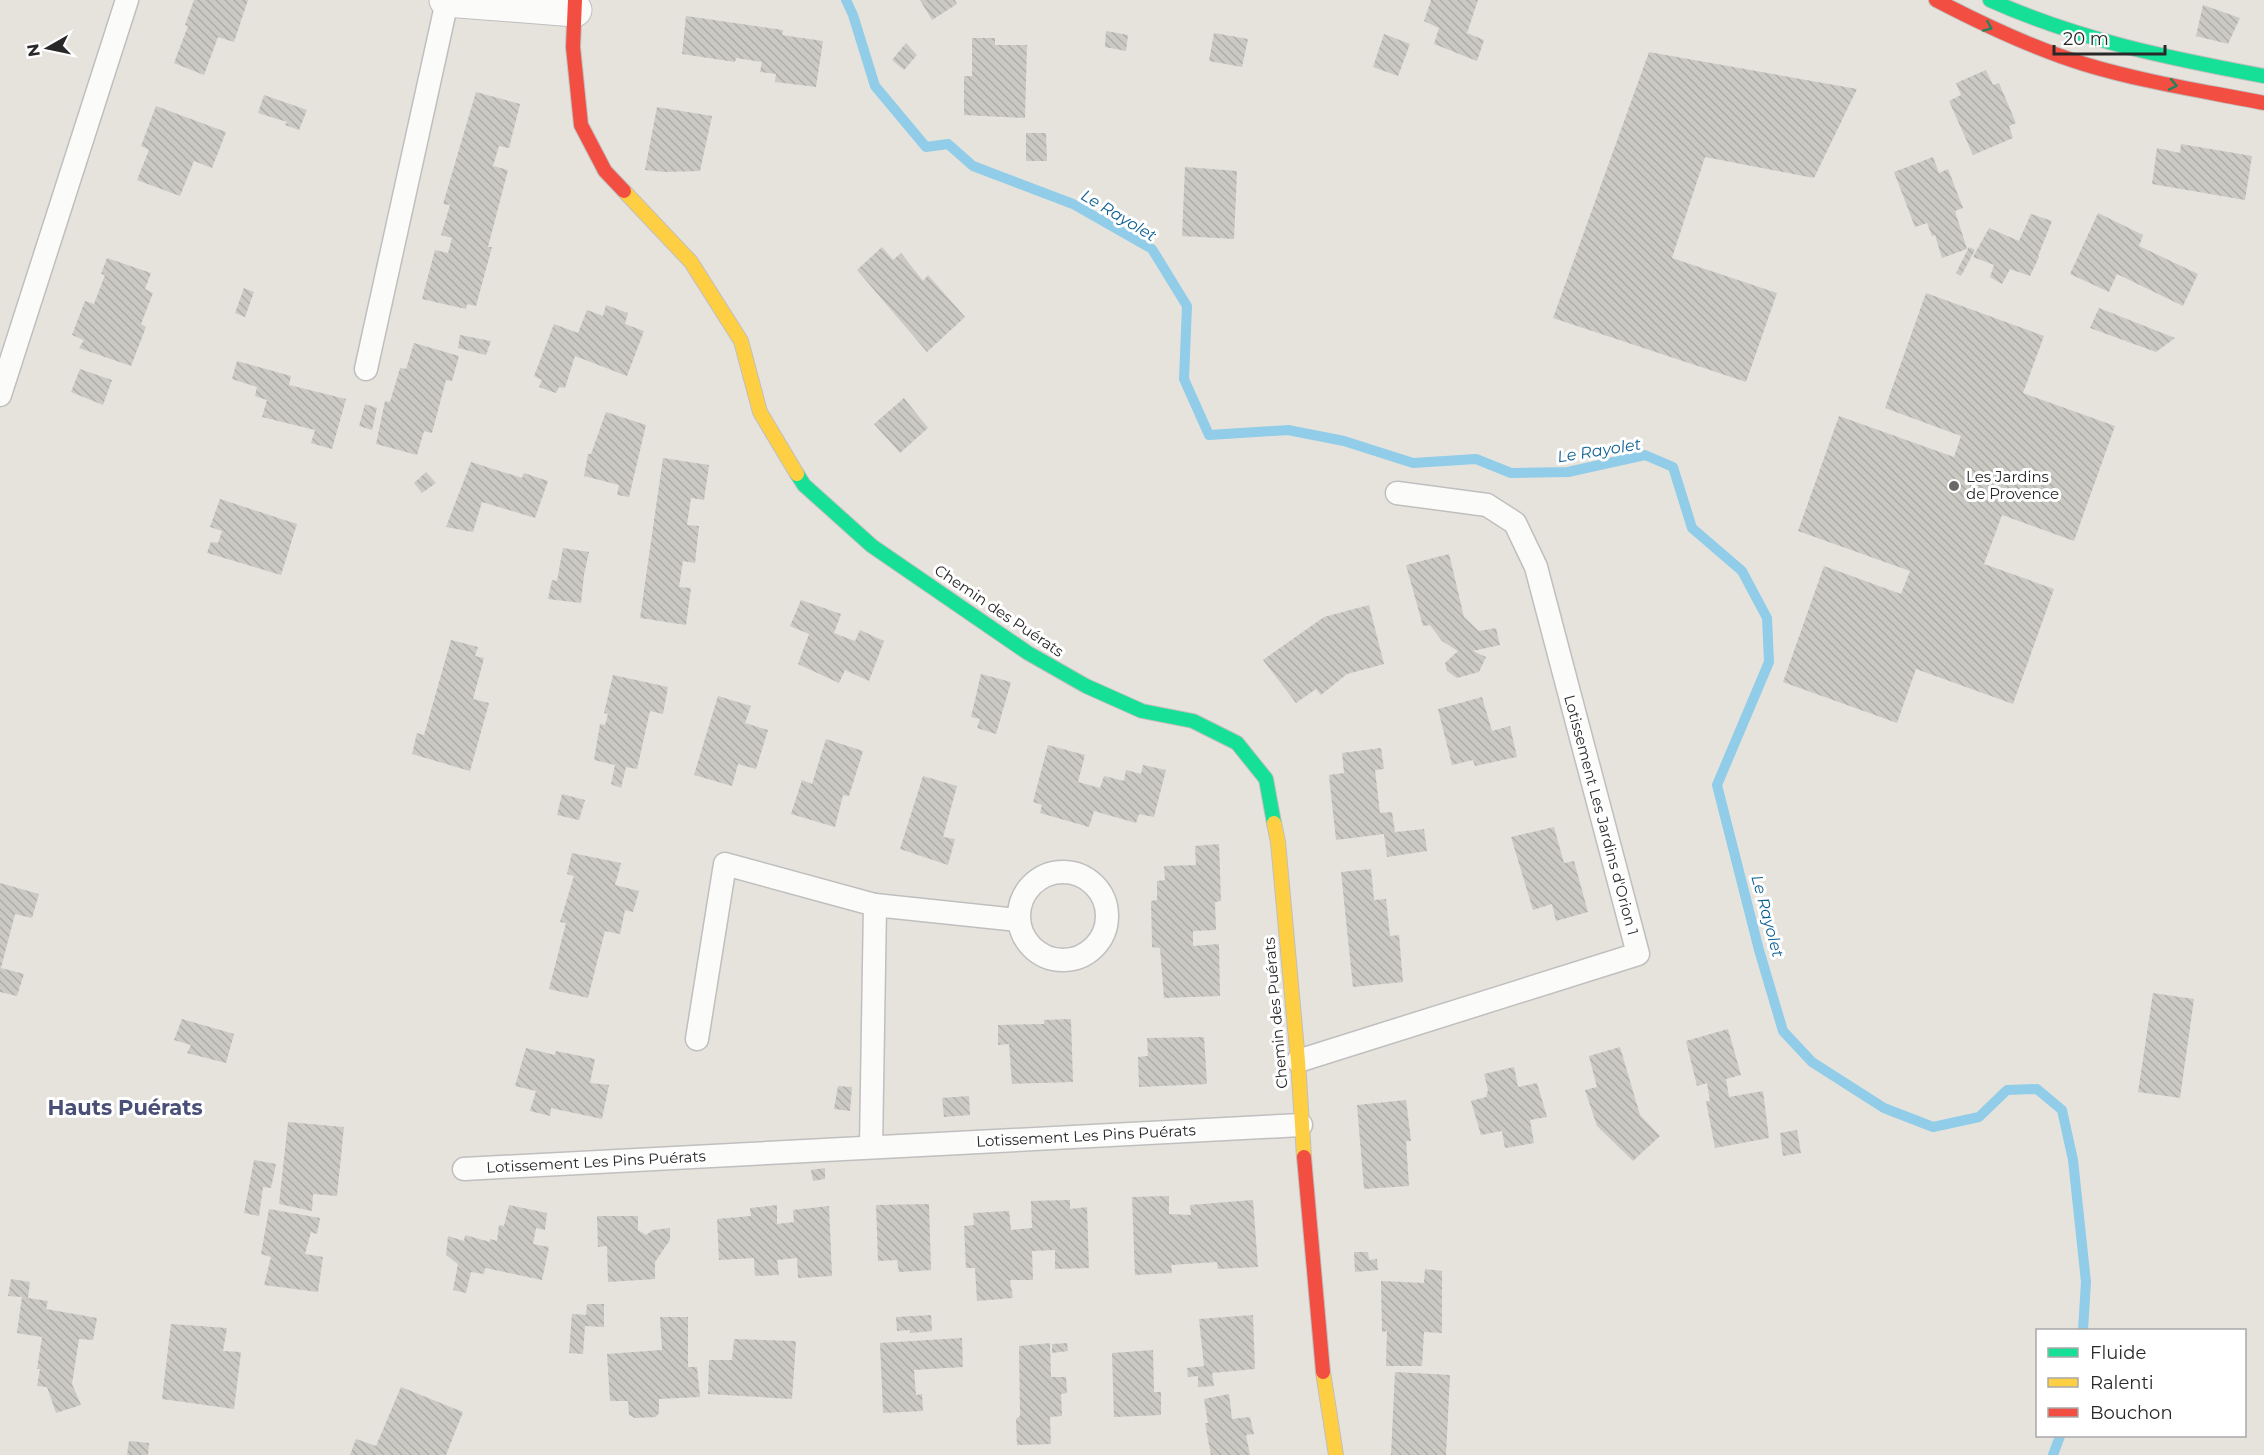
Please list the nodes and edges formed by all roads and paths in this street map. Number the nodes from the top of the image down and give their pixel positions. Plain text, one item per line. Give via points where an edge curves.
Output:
1 (127, 0) edge
2 (1936, 0) edge
3 (1990, 0) edge
4 (447, 1) edge
5 (575, 5) edge
6 (2264, 76) edge
7 (2264, 103) edge
8 (366, 369) dead end
9 (0, 395) edge
10 (1397, 493) dead end
11 (875, 905) junction
12 (1018, 920) dead end
13 (698, 1039) dead end
14 (1298, 1061) junction
15 (1301, 1125) junction
16 (871, 1147) junction
17 (464, 1169) dead end
18 (1336, 1455) edge

1 - 9 lane
2 -> 7 street via 1984,26 2084,64
3 - 6 street via 2043,24 2093,40
4 - 5 street
4 - 8 lane
5 - 14 street, Chemin des Puérats via 573,47 581,125 605,171 691,262 741,341 760,412 804,485 872,546 1028,653 1086,686 1142,711 1193,721 1237,743 1266,779 1278,842
10 - 14 lane, Lotissement Les Jardins d'Orion 1 via 1487,506 1515,523 1536,567 1638,954
11 - 12 lane
11 - 13 lane via 725,864
11 - 16 lane
14 - 15 street, Chemin des Puérats
15 - 16 lane, Lotissement Les Pins Puérats
15 - 18 street, Chemin des Puérats via 1322,1366
16 - 17 lane, Lotissement Les Pins Puérats

